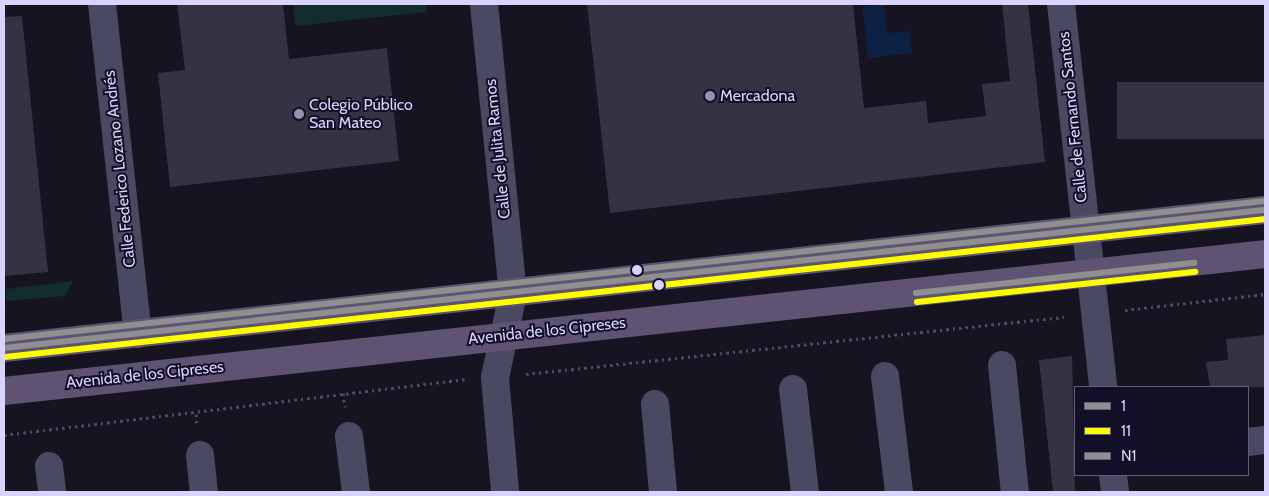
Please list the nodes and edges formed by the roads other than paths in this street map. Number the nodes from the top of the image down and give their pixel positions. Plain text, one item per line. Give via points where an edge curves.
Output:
1 (102, 4) edge
2 (484, 4) edge
3 (1061, 4) edge
4 (1265, 210) edge
5 (1085, 231) junction
6 (1265, 254) edge
7 (1091, 275) junction
8 (513, 294) junction
9 (138, 334) junction
10 (502, 336) junction
11 (4, 348) edge
12 (1002, 365) dead end
13 (885, 376) dead end
14 (1103, 386) edge
15 (793, 389) dead end
16 (4, 391) edge
17 (655, 404) dead end
18 (349, 436) dead end
19 (1265, 440) edge
20 (1249, 442) edge
21 (200, 455) dead end
22 (1113, 476) edge
23 (204, 492) edge
24 (356, 492) edge
25 (505, 492) edge
26 (664, 492) edge
27 (805, 492) edge
28 (898, 492) edge
29 (1015, 492) edge
30 (1115, 492) edge

1 - 9 street, Calle Federico Lozano Andrés
2 - 8 street, Calle de Julita Ramos
3 - 5 street, Calle de Fernando Santos
4 - 5 main road
5 - 7 street
5 - 8 main road
6 - 7 main road, Avenida de los Cipreses
7 - 10 main road, Avenida de los Cipreses
7 - 14 street
8 - 9 main road
8 - 10 street
9 - 11 main road
10 - 16 main road, Avenida de los Cipreses
10 - 25 street via 495,377
12 - 29 street
13 - 28 street
15 - 27 street
17 - 26 street
18 - 24 street
19 - 20 street
21 - 23 street
22 - 30 street

